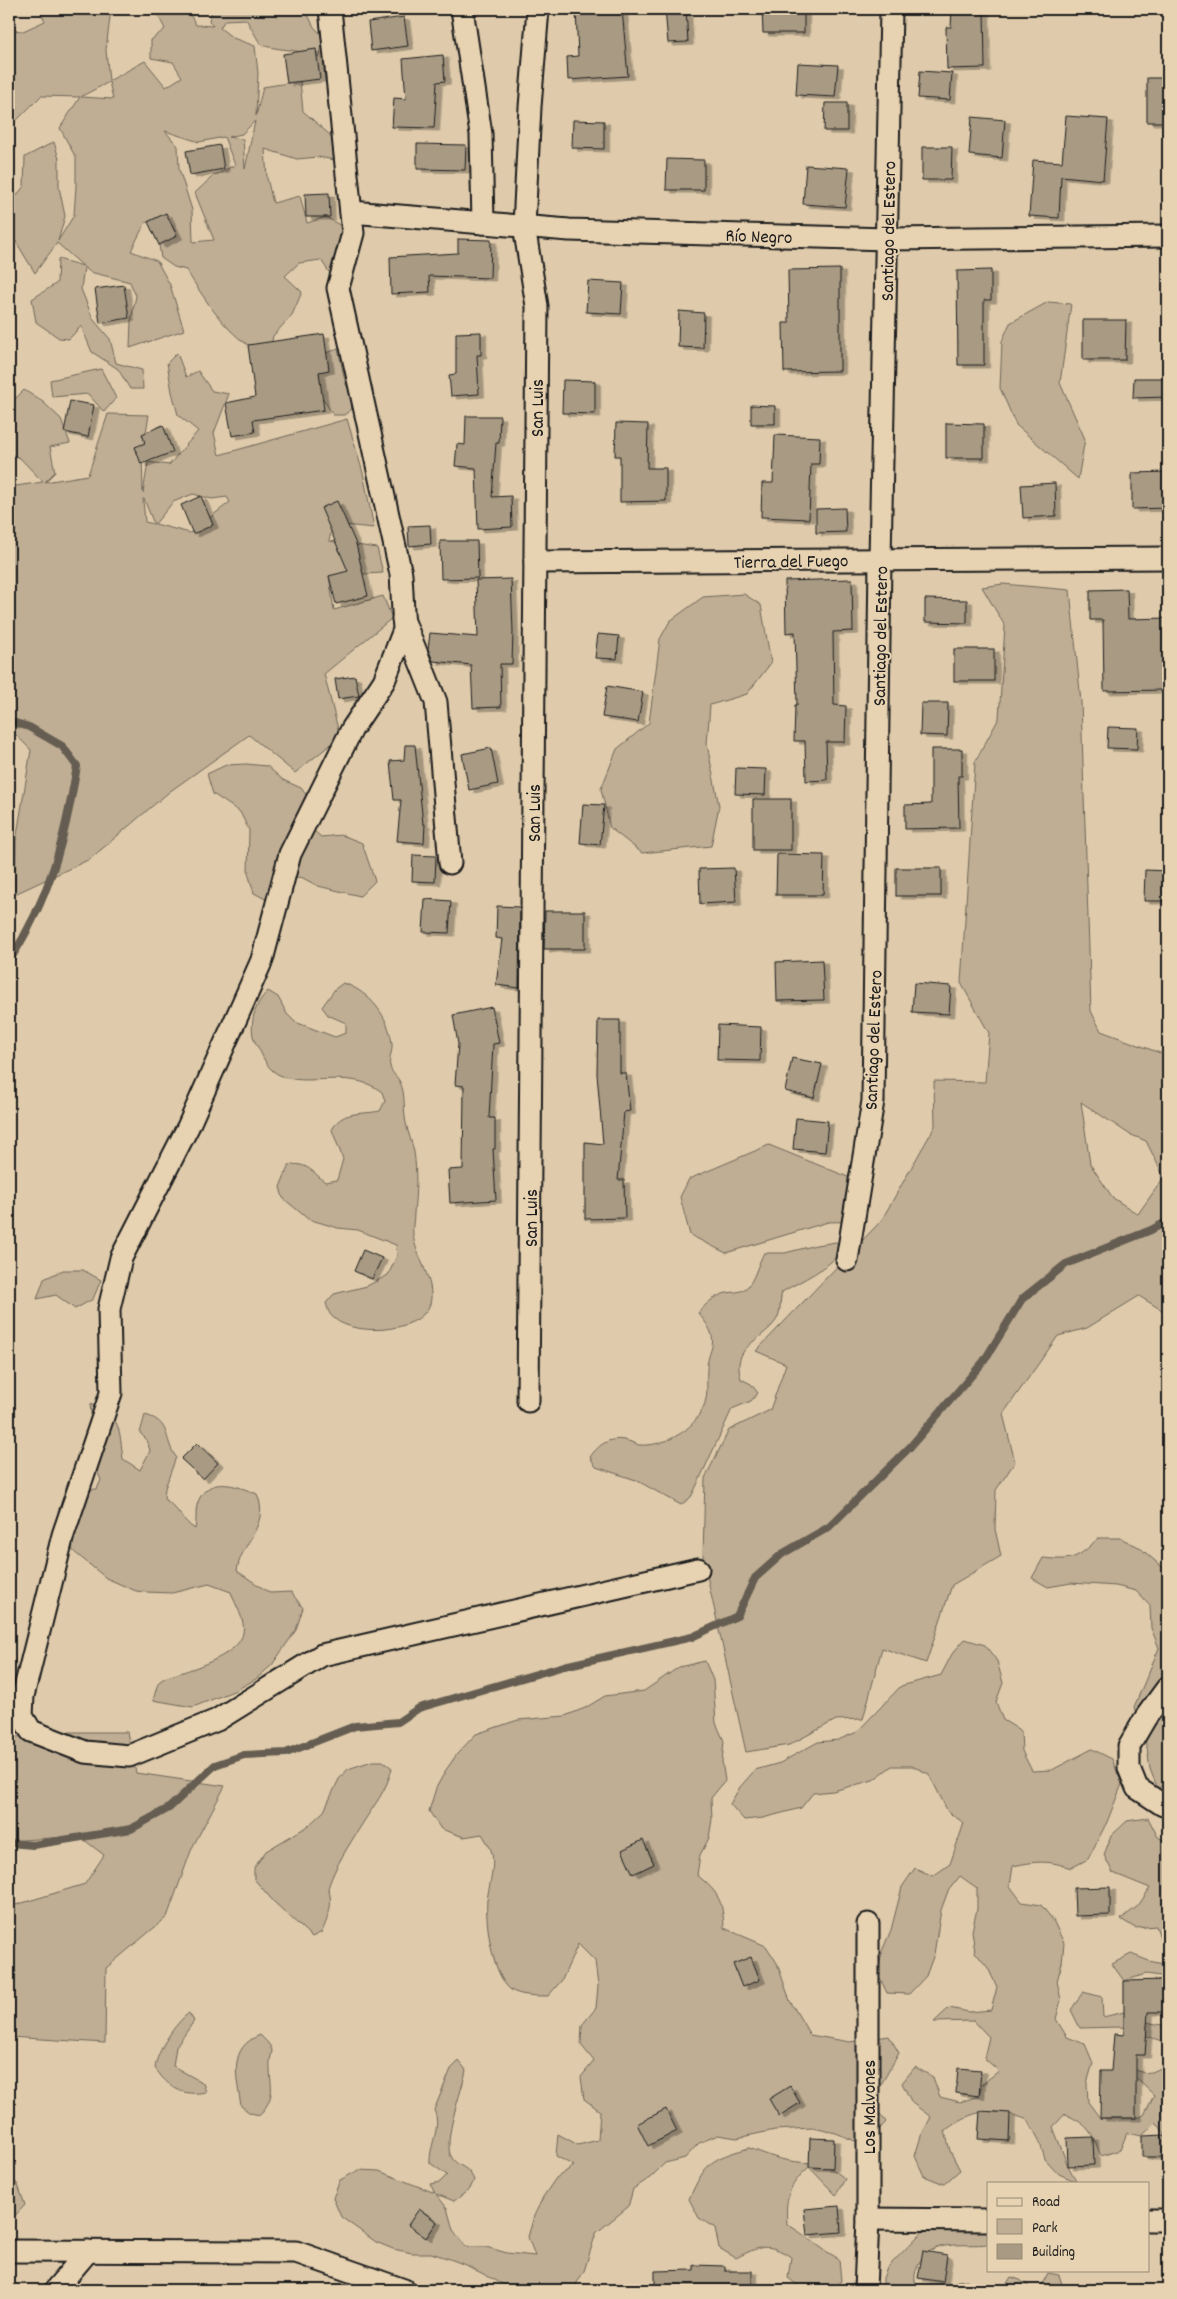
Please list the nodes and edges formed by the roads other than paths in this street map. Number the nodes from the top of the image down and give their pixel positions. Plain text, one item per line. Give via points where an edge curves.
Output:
1 (330, 9) edge
2 (462, 9) edge
3 (538, 9) edge
4 (891, 9) edge
5 (351, 212) junction
6 (483, 223) junction
7 (524, 226) junction
8 (1168, 236) edge
9 (887, 239) junction
10 (1168, 558) edge
11 (880, 559) junction
12 (535, 562) junction
13 (403, 619) junction
14 (450, 863) dead end
15 (847, 1260) dead end
16 (528, 1401) dead end
17 (698, 1568) dead end
18 (1168, 1687) edge
19 (1168, 1805) edge
20 (868, 1924) dead end
21 (868, 2219) junction
22 (987, 2220) edge
23 (1150, 2220) edge
24 (1168, 2220) edge
25 (9, 2251) edge
26 (88, 2251) junction
27 (55, 2290) edge
28 (404, 2290) edge
29 (865, 2290) edge

1 - 5 street
2 - 6 street via 481,134
3 - 7 street, San Luis
4 - 9 street, Santiago del Estero
5 - 6 street, Río Negro
5 - 13 street via 353,233 338,288 401,574
6 - 7 street, Río Negro
7 - 9 street, Río Negro
7 - 12 street, San Luis via 536,306
8 - 9 street, Río Negro
9 - 11 street, Santiago del Estero
10 - 11 street, Tierra del Fuego
11 - 12 street, Tierra del Fuego
11 - 15 street, Santiago del Estero via 873,1101
12 - 16 street, San Luis
13 - 14 street via 436,702
13 - 17 street via 404,630 384,682 352,729 290,854 262,960 196,1110 121,1258 109,1309 111,1393 63,1535 23,1696 22,1716 31,1731 86,1752 129,1756 217,1720 322,1655
18 - 19 street via 1146,1716 1130,1746 1129,1768 1137,1788
20 - 21 street, Los Malvones
21 - 22 street
21 - 29 street, Los Malvones
23 - 24 street
25 - 26 street
26 - 27 street
26 - 28 street via 296,2252

